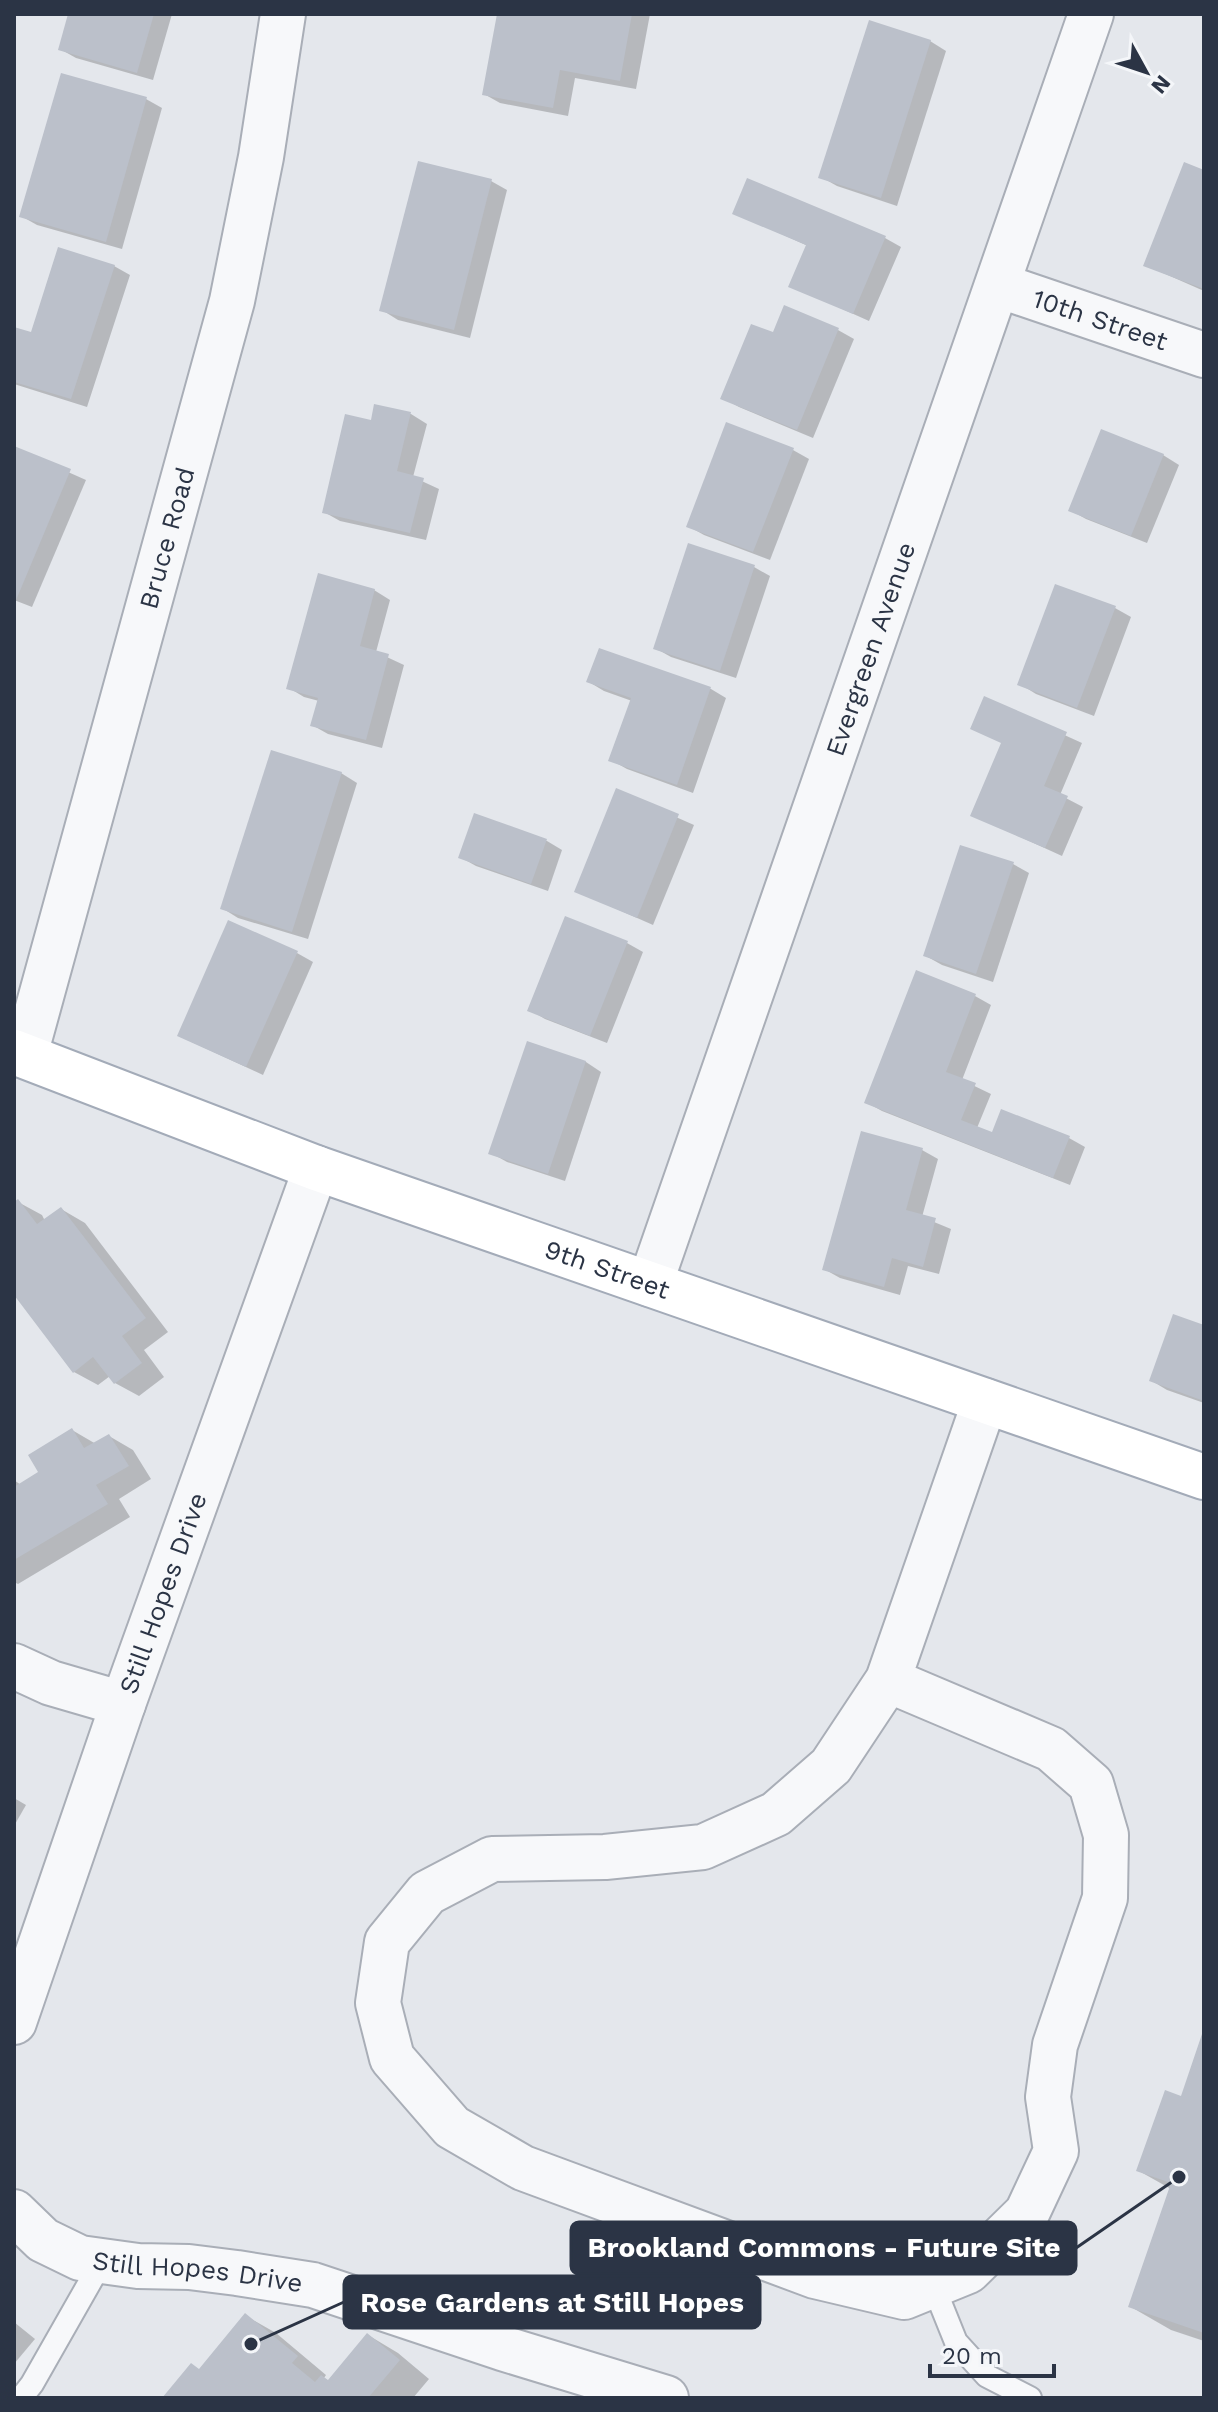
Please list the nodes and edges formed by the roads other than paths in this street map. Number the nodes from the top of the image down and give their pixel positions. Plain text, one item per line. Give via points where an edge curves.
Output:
1 (283, 14) edge
2 (1091, 14) edge
3 (998, 285) junction
4 (1204, 355) edge
5 (19, 1054) edge
6 (316, 1168) junction
7 (650, 1284) junction
8 (985, 1401) junction
9 (1204, 1477) edge
10 (14, 1666) edge
11 (888, 1680) junction
12 (123, 1704) junction
13 (14, 2022) edge
14 (14, 2212) edge
15 (102, 2261) junction
16 (933, 2285) junction
17 (21, 2398) edge
18 (666, 2398) edge
19 (1030, 2398) edge

1 - 5 street, Bruce Road via 232,301
2 - 3 street, Evergreen Avenue
3 - 4 street, 10th Street
3 - 7 street, Evergreen Avenue
5 - 6 main road, 9th Street
6 - 7 main road, 9th Street
6 - 12 street, Still Hopes Drive
7 - 8 main road, 9th Street
8 - 9 main road, 9th Street
8 - 11 street
10 - 12 street
11 - 16 street via 1051,1749 1091,1784 1106,1835 1105,1898 1055,2045 1048,2097 1056,2151 1027,2213 968,2271
11 - 16 street via 831,1766 776,1814 703,1847 605,1857 492,1859 427,1893 387,1942 378,2003 392,2058 452,2127 523,2168 815,2276 904,2297
12 - 13 street, Still Hopes Drive
14 - 15 street, Still Hopes Drive via 43,2240 80,2258
15 - 17 lane
15 - 18 street, Still Hopes Drive via 313,2285
16 - 19 lane via 956,2342 987,2376

